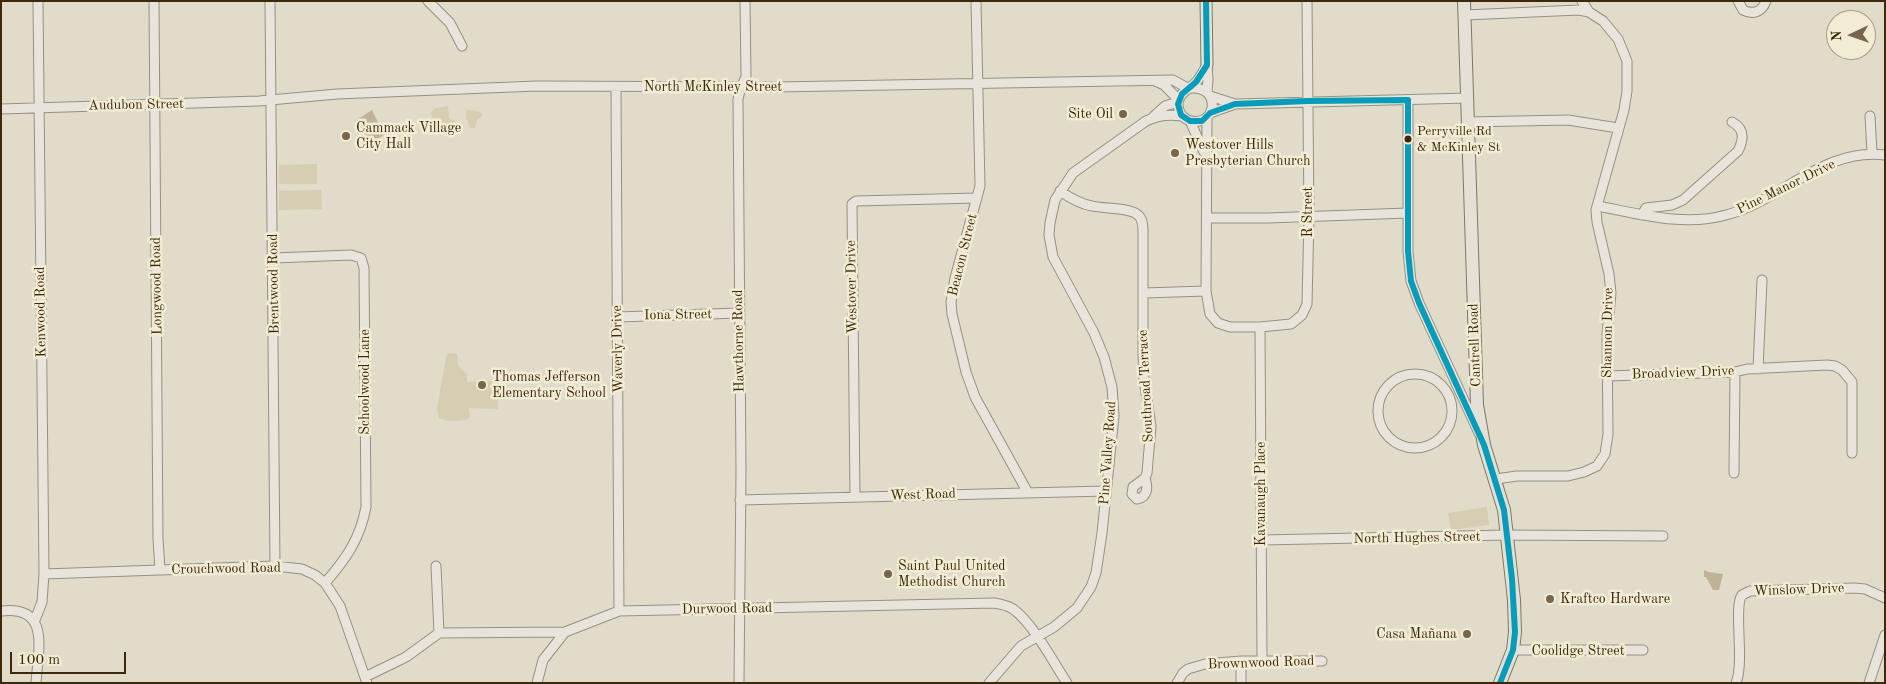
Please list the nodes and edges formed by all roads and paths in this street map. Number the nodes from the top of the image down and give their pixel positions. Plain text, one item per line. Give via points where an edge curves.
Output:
1 (38, 1) edge
2 (154, 1) edge
3 (270, 1) edge
4 (428, 1) edge
5 (746, 1) edge
6 (976, 1) edge
7 (1206, 1) edge
8 (1307, 1) edge
9 (1464, 1) edge
10 (1560, 1) edge
11 (1582, 1) edge
12 (1738, 1) edge
13 (1766, 1) edge
14 (1550, 10) junction
15 (1589, 12) junction
16 (1465, 15) junction
17 (462, 46) dead end
18 (1207, 64) junction
19 (1155, 81) junction
20 (978, 82) junction
21 (741, 86) junction
22 (616, 87) junction
23 (1190, 88) junction
24 (1208, 94) junction
25 (1468, 98) junction
26 (271, 100) junction
27 (1408, 100) junction
28 (1179, 101) junction
29 (1308, 101) junction
30 (154, 104) junction
31 (1235, 104) junction
32 (38, 107) junction
33 (1, 109) edge
34 (1209, 115) junction
35 (1182, 116) junction
36 (1870, 116) dead end
37 (1153, 117) junction
38 (1190, 121) junction
39 (1468, 122) junction
40 (1732, 122) dead end
41 (1618, 128) junction
42 (1872, 153) junction
43 (1885, 155) edge
44 (1206, 157) junction
45 (1060, 191) junction
46 (977, 198) junction
47 (1598, 206) junction
48 (1408, 213) junction
49 (1642, 215) junction
50 (1309, 217) junction
51 (1207, 218) junction
52 (274, 258) junction
53 (1762, 280) dead end
54 (1206, 290) junction
55 (1144, 293) junction
56 (739, 313) junction
57 (617, 317) junction
58 (1260, 328) junction
59 (1758, 369) junction
60 (1735, 372) junction
61 (1607, 376) junction
62 (1466, 404) junction
63 (1452, 410) junction
64 (1484, 445) junction
65 (1852, 453) dead end
66 (1734, 473) dead end
67 (1145, 478) dead end
68 (1496, 479) junction
69 (1106, 491) junction
70 (1028, 493) junction
71 (855, 498) junction
72 (740, 500) junction
73 (1507, 535) junction
74 (1662, 536) dead end
75 (1261, 540) junction
76 (276, 566) junction
77 (436, 566) dead end
78 (160, 570) junction
79 (44, 574) junction
80 (325, 584) junction
81 (1885, 598) edge
82 (739, 609) junction
83 (619, 610) junction
84 (1, 611) edge
85 (35, 620) junction
86 (565, 632) junction
87 (439, 633) junction
88 (1885, 635) edge
89 (1037, 637) junction
90 (1512, 650) junction
91 (1644, 650) dead end
92 (1241, 661) junction
93 (1262, 661) junction
94 (1322, 661) dead end
95 (366, 680) edge
96 (36, 683) edge
97 (537, 683) edge
98 (739, 683) edge
99 (989, 683) edge
100 (1067, 683) edge
101 (1178, 683) edge
102 (1241, 683) edge
103 (1500, 683) edge
104 (1736, 683) edge
105 (1869, 683) edge

1 - 32 street, Kenwood Road
2 - 30 street, Longwood Road
3 - 26 street, Brentwood Road
4 - 17 street via 450,23
5 - 21 street, Hawthorne Road via 746,76
6 - 20 street, Beacon Street
7 - 18 street
8 - 29 street, R Street
9 - 16 main road, Cantrell Road
10 - 14 street
11 - 15 street
12 - 13 street via 1743,10 1753,13 1760,10
14 - 15 street
14 - 16 street
15 - 41 street, Shannon Drive via 1611,29 1627,61 1627,91
16 - 25 main road, Cantrell Road
18 - 23 street
18 - 24 street
19 - 20 street, North McKinley Street
19 - 23 street, North McKinley Street via 1173,80
19 - 28 street
20 - 21 street, North McKinley Street
20 - 46 street, Beacon Street via 980,186
21 - 22 street, North McKinley Street
21 - 56 street, Hawthorne Road via 738,99
22 - 26 street, North McKinley Street via 425,90
22 - 57 street, Waverly Drive
23 - 24 street via 1201,88
23 - 28 street
24 - 31 street
24 - 34 street via 1212,101
25 - 27 street
25 - 39 main road, Cantrell Road
26 - 30 street, Audubon Street
26 - 52 street, Brentwood Road
27 - 29 street
27 - 48 street
28 - 35 street
28 - 37 street, Pine Valley Road via 1165,106
29 - 31 street
29 - 50 street, R Street
30 - 32 street, Audubon Street
30 - 78 street, Longwood Road
31 - 34 street
32 - 33 street, Audubon Street
32 - 79 street, Kenwood Road
34 - 38 street via 1196,122
34 - 44 street, R Street
35 - 37 street via 1167,114
35 - 38 street
36 - 42 street
37 - 45 street, Pine Valley Road via 1073,173
38 - 44 street
39 - 41 street via 1568,120
39 - 64 main road, Cantrell Road via 1478,405
40 - 49 street via 1742,134 1738,152 1683,200 1672,205 1646,208
41 - 47 street, Shannon Drive
42 - 43 street, Pine Manor Drive
42 - 49 street, Pine Manor Drive via 1826,165 1752,206 1728,215 1684,220
44 - 51 street, R Street
45 - 55 street, Southroad Terrace via 1090,206 1138,214 1143,233
45 - 69 street, Pine Valley Road via 1050,223 1052,252 1094,333 1112,387 1114,416
46 - 70 street, Beacon Street via 955,278 951,302 953,319 975,396
46 - 71 street, Westover Drive via 856,201 852,204
47 - 49 street, Pine Manor Drive
47 - 61 street, Shannon Drive via 1597,222 1611,293
48 - 50 street
48 - 62 street via 1411,282
50 - 51 street
50 - 58 street, R Street via 1305,310 1291,324
51 - 54 street, R Street
52 - 76 street, Brentwood Road
52 - 80 street, Schoolwood Lane via 351,255 361,258 364,268 366,507 355,543
53 - 59 street
54 - 55 street
54 - 58 street, R Street via 1210,314 1218,323 1230,327
55 - 67 street, Southroad Terrace via 1144,380 1151,426
56 - 57 street, Iona Street
56 - 72 street, Hawthorne Road
57 - 83 street, Waverly Drive
58 - 75 street, Kavanaugh Place
59 - 60 street, Broadview Drive
59 - 65 street, Broadview Drive via 1827,366 1839,368 1846,374 1852,382 1853,392
60 - 61 street, Broadview Drive
60 - 66 street
61 - 68 street, Shannon Drive via 1608,440 1605,454 1596,466 1568,476
62 - 63 street
62 - 64 street
63 - 63 street via 1446,432 1428,446 1417,448 1405,447 1390,439 1380,425 1378,414 1379,402 1387,387 1410,375 1427,376 1442,386
64 - 68 main road, Cantrell Road
68 - 73 main road, Cantrell Road
69 - 70 street, West Road
69 - 89 street, Pine Valley Road via 1100,552 1091,587 1070,615
70 - 71 street, West Road
71 - 72 street, West Road
72 - 82 street, Hawthorne Road
73 - 74 street, North Hughes Street
73 - 75 street, North Hughes Street
73 - 90 main road, Cantrell Road via 1514,600
75 - 93 street, Kavanaugh Place
76 - 78 street, Crouchwood Road
76 - 80 street, Crouchwood Road via 302,569
77 - 87 street
78 - 79 street, Crouchwood Road
79 - 85 street, Kenwood Road via 42,602
80 - 95 street, Crouchwood Road via 340,606
81 - 104 street, Winslow Drive via 1866,589 1854,588 1750,591 1742,595 1738,602 1740,660
82 - 83 street, Durwood Road
82 - 89 street, Durwood Road via 994,603 1012,608
82 - 98 street, Hawthorne Road
83 - 86 street, Durwood Road
84 - 85 street via 24,612
85 - 96 street via 39,637
86 - 87 street, Durwood Road
86 - 97 street via 544,660
87 - 95 street
88 - 105 street
89 - 99 street, Pine Valley Road via 1021,646
89 - 100 street, Durwood Road
90 - 91 street, Coolidge Street
90 - 103 main road, Cantrell Road
92 - 93 street, Brownwood Road
92 - 101 street, Brownwood Road via 1196,666 1183,673
92 - 102 street
93 - 94 street, Brownwood Road

